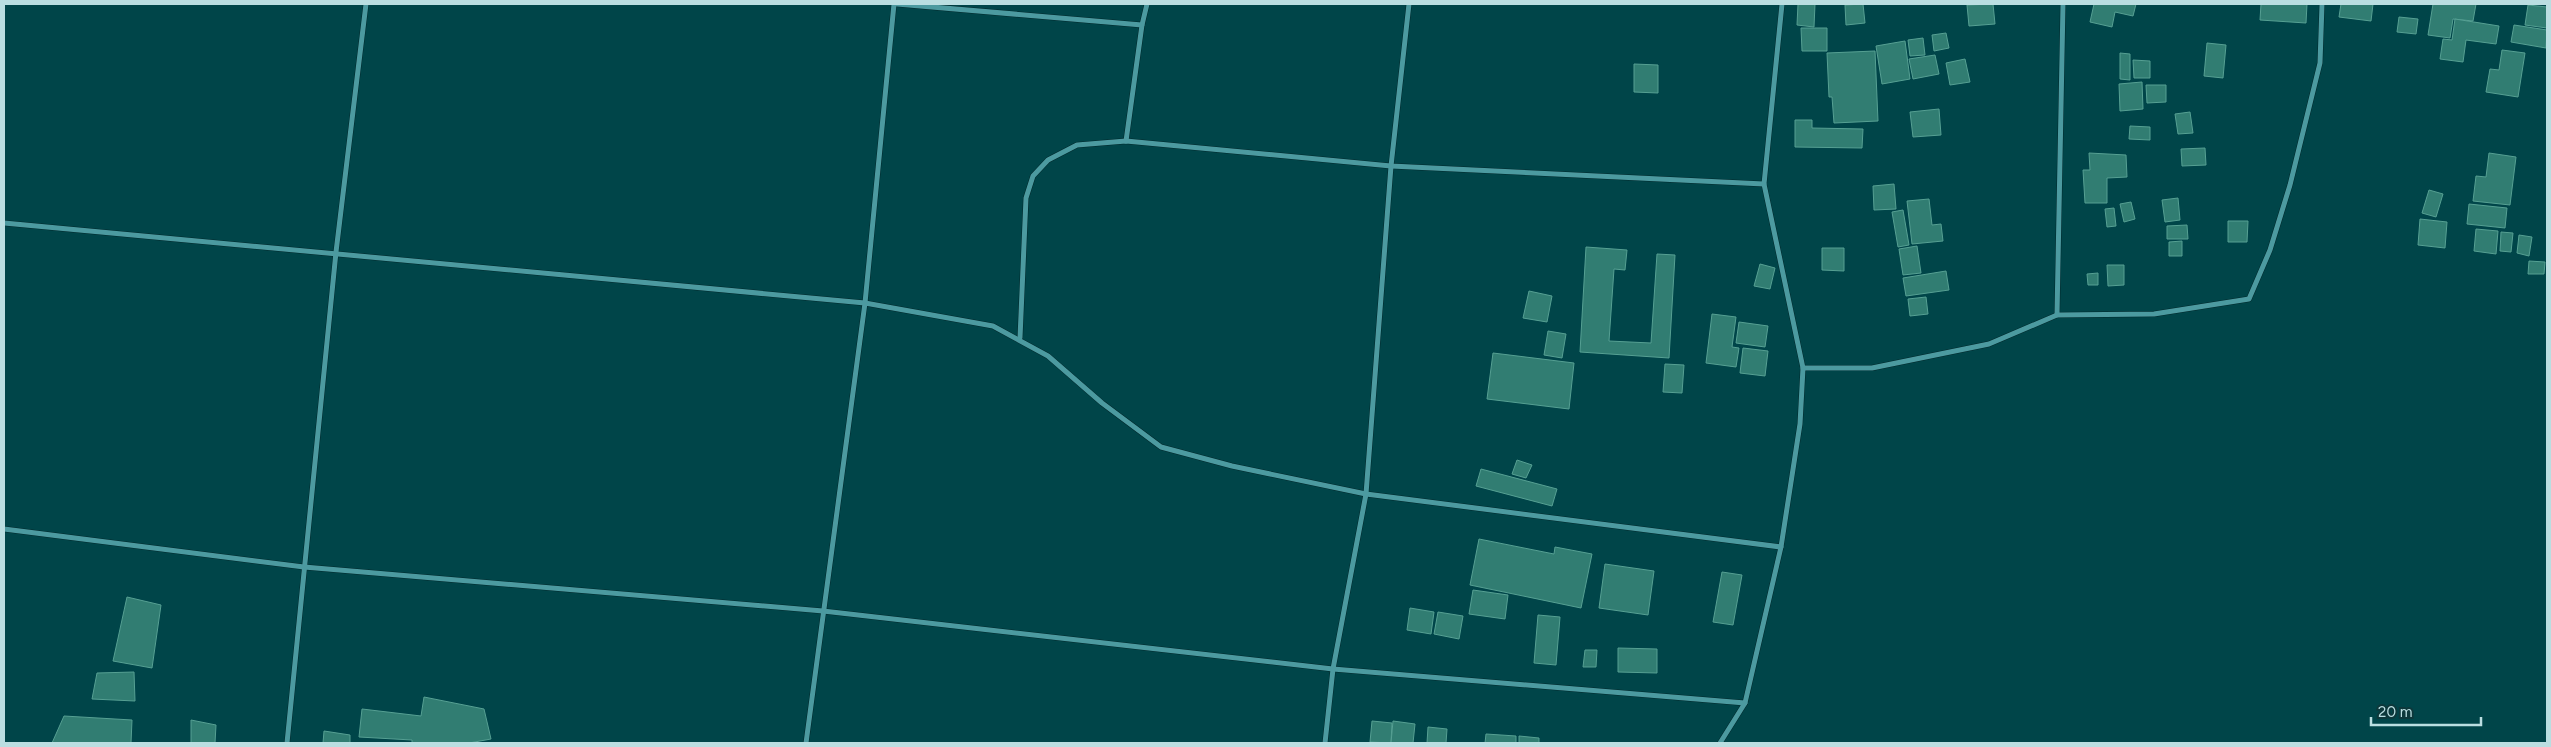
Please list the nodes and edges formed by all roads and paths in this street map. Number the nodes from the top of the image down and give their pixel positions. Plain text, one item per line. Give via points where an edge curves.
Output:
1 (366, 4) edge
2 (895, 4) edge
3 (1147, 4) edge
4 (1409, 4) edge
5 (1782, 4) edge
6 (2063, 4) edge
7 (2322, 4) edge
8 (1142, 25) junction
9 (1126, 141) junction
10 (1391, 166) junction
11 (1764, 184) junction
12 (4, 223) edge
13 (336, 252) junction
14 (865, 303) junction
15 (2057, 315) junction
16 (1020, 338) junction
17 (1803, 368) junction
18 (1366, 494) junction
19 (4, 529) edge
20 (1781, 547) junction
21 (304, 567) junction
22 (823, 611) junction
23 (1333, 669) junction
24 (1744, 703) junction
25 (287, 743) edge
26 (806, 743) edge
27 (1325, 743) edge
28 (1720, 743) edge

1 - 13 street
2 - 8 street
2 - 14 street
3 - 8 street
4 - 10 street
5 - 11 street
6 - 15 street
7 - 15 street via 2320,63 2299,148 2270,250 2249,299 2154,314
8 - 9 street
9 - 10 street
9 - 16 street via 1077,145 1048,160 1033,176 1026,198
10 - 11 street
10 - 18 street
11 - 17 street
12 - 13 street
13 - 14 street
13 - 21 street
14 - 16 street via 993,326
14 - 22 street
15 - 17 street via 1989,344 1872,368
16 - 18 street via 1048,356 1102,403 1161,447 1232,466
17 - 20 street via 1800,424
18 - 20 street
18 - 23 street
19 - 21 street
20 - 24 street
21 - 22 street
21 - 25 street
22 - 23 street
22 - 26 street
23 - 24 street
23 - 27 street
24 - 28 street

